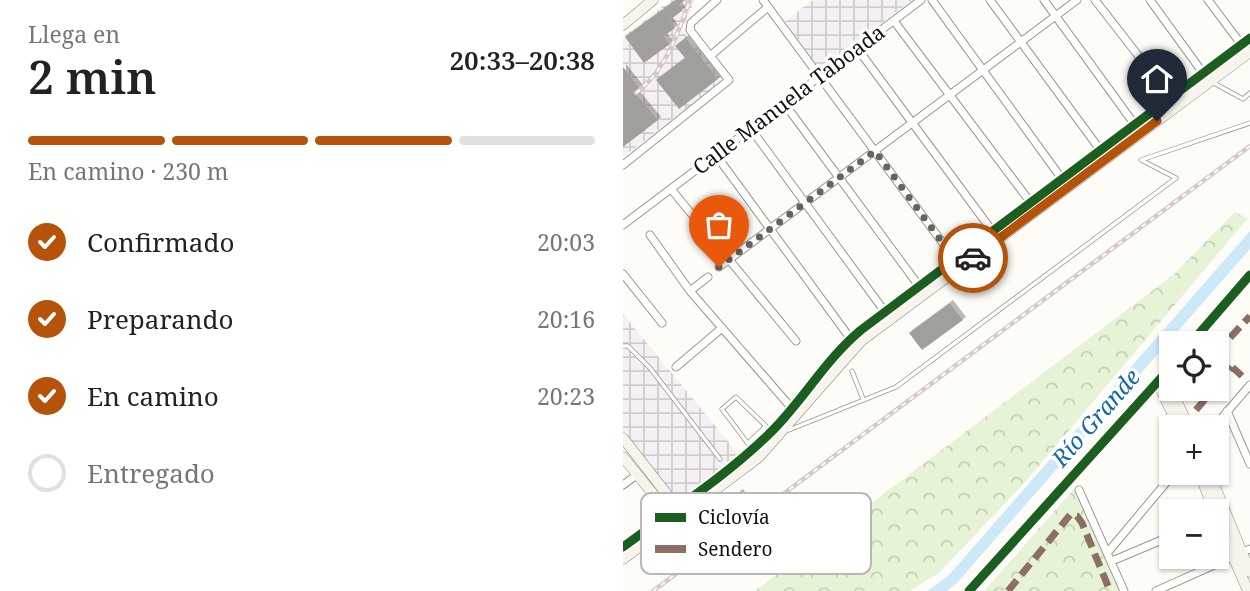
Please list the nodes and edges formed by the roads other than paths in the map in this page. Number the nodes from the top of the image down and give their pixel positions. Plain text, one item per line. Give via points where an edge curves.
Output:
1 (653, 0) edge
2 (717, 0) edge
3 (921, 0) edge
4 (932, 0) edge
5 (991, 0) edge
6 (1044, 0) edge
7 (1077, 0) edge
8 (1095, 0) edge
9 (1150, 0) edge
10 (1208, 0) edge
11 (766, 3) edge
12 (1056, 16) junction
13 (894, 21) junction
14 (623, 25) edge
15 (1021, 43) junction
16 (857, 48) junction
17 (1248, 49) edge
18 (710, 56) junction
19 (983, 70) junction
20 (820, 77) junction
21 (1207, 77) junction
22 (1250, 93) edge
23 (950, 96) junction
24 (1174, 102) junction
25 (784, 103) junction
26 (913, 123) junction
27 (1250, 123) edge
28 (1135, 125) junction
29 (751, 129) junction
30 (875, 151) junction
31 (1101, 151) junction
32 (716, 155) junction
33 (623, 165) edge
34 (839, 178) junction
35 (1062, 179) junction
36 (671, 189) junction
37 (805, 203) junction
38 (1031, 203) junction
39 (623, 225) edge
40 (770, 229) junction
41 (993, 232) junction
42 (650, 235) dead end
43 (729, 260) junction
44 (958, 263) junction
45 (719, 267) dead end
46 (623, 274) edge
47 (1250, 275) edge
48 (708, 276) dead end
49 (919, 286) junction
50 (690, 290) junction
51 (885, 312) junction
52 (662, 323) dead end
53 (722, 328) junction
54 (1201, 331) edge
55 (851, 338) junction
56 (796, 341) dead end
57 (623, 346) edge
58 (676, 367) dead end
59 (852, 371) dead end
60 (1159, 384) edge
61 (1250, 385) edge
62 (863, 399) junction
63 (1227, 411) junction
64 (795, 412) junction
65 (1224, 415) edge
66 (775, 432) junction
67 (623, 439) edge
68 (753, 450) junction
69 (623, 457) edge
70 (720, 459) dead end
71 (1250, 464) edge
72 (638, 474) junction
73 (623, 485) edge
74 (1164, 485) edge
75 (1079, 490) dead end
76 (656, 493) edge
77 (660, 493) edge
78 (701, 493) edge
79 (1229, 532) edge
80 (641, 536) edge
81 (1159, 541) edge
82 (641, 543) edge
83 (623, 547) edge
84 (1108, 552) junction
85 (1242, 553) edge
86 (623, 559) edge
87 (1112, 561) junction
88 (1250, 572) edge
89 (969, 591) edge
90 (1124, 591) edge
91 (1156, 591) edge
92 (1248, 591) edge

1 - 14 street
2 - 18 street via 691,23 690,30
3 - 13 street, Calle Manuela Taboada
4 - 19 street
5 - 15 street
6 - 12 street
7 - 12 street
8 - 24 street
9 - 21 street
10 - 17 street
11 - 18 street
11 - 20 street
12 - 15 street
12 - 28 street
13 - 16 street, Calle Manuela Taboada
13 - 23 street
15 - 19 street
15 - 31 street
16 - 20 street, Calle Manuela Taboada
16 - 26 street
17 - 21 street
18 - 33 street via 729,80
19 - 23 street
19 - 35 street
20 - 25 street, Calle Manuela Taboada
20 - 30 street
21 - 22 lane via 1243,99
21 - 24 street
23 - 26 street
23 - 38 street
24 - 28 street
24 - 44 street
25 - 29 street, Calle Manuela Taboada
25 - 34 street
26 - 30 street
26 - 41 street
27 - 62 lane via 1141,160 1177,178 895,387
28 - 31 street
29 - 32 street, Calle Manuela Taboada
29 - 37 street
30 - 34 street
30 - 44 street
31 - 35 street
32 - 36 street, Calle Manuela Taboada
32 - 40 street
34 - 37 street
34 - 49 street
35 - 38 street
36 - 39 street, Calle Manuela Taboada
36 - 43 street
37 - 40 street
37 - 51 street
38 - 41 street
40 - 43 street
40 - 55 street
41 - 44 street
42 - 50 street
43 - 45 street
43 - 56 street
44 - 49 street
44 - 64 street via 860,341
46 - 52 street
47 - 54 street
48 - 50 street
49 - 51 street
50 - 53 street
51 - 55 street
53 - 58 street
53 - 64 street
55 - 64 street via 833,355
57 - 70 lane via 650,368
59 - 62 lane
60 - 89 street
61 - 63 street
62 - 66 lane
63 - 65 street
63 - 71 street
64 - 66 street
66 - 68 street
66 - 68 lane
66 - 68 lane via 736,397 722,409
67 - 77 street
68 - 78 street
69 - 72 street
72 - 73 street
72 - 76 street
74 - 84 street
75 - 84 street
79 - 85 street
80 - 83 street
81 - 87 street
82 - 86 street
84 - 87 street
85 - 88 street
85 - 91 street
85 - 92 street
87 - 90 street

